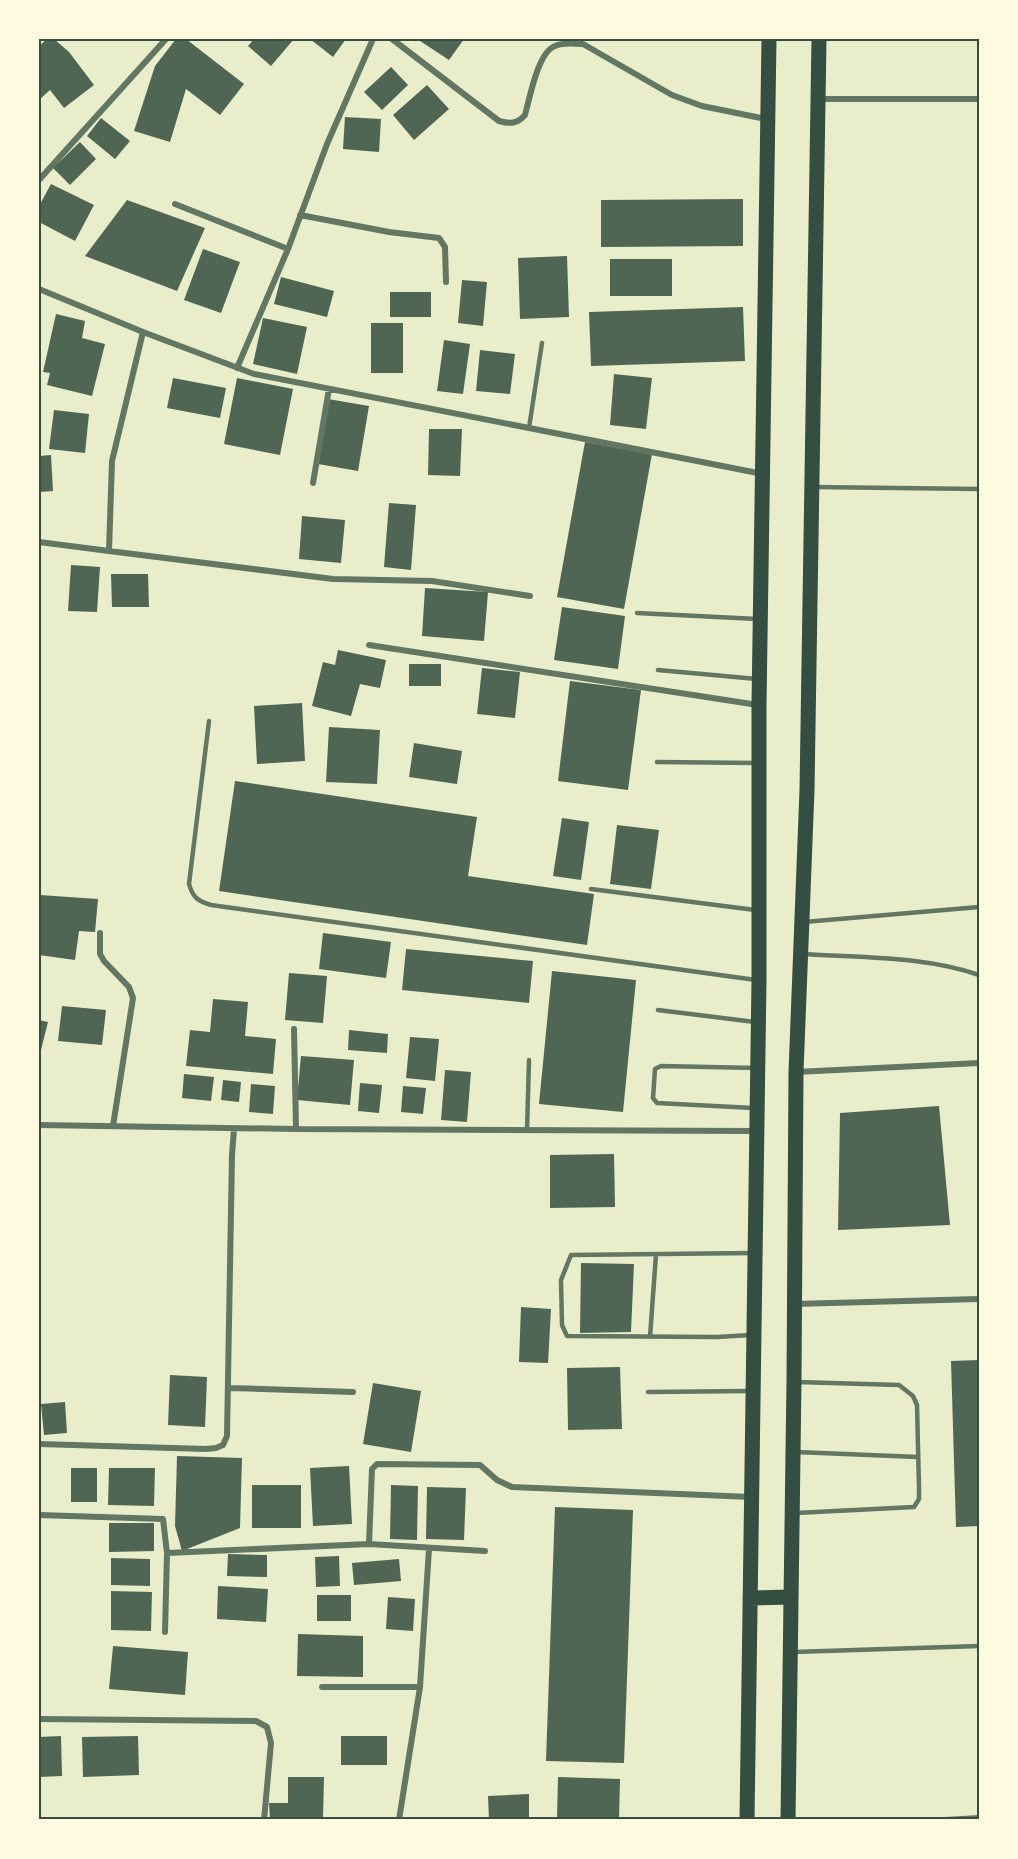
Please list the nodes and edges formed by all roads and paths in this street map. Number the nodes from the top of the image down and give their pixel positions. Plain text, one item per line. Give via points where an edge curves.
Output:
1 (166, 39) edge
2 (373, 39) edge
3 (392, 39) edge
4 (769, 39) edge
5 (819, 39) edge
6 (819, 99) junction
7 (979, 99) edge
8 (767, 120) junction
9 (39, 180) edge
10 (175, 204) dead end
11 (300, 214) junction
12 (288, 249) junction
13 (446, 282) dead end
14 (39, 289) edge
15 (143, 332) junction
16 (542, 343) dead end
17 (237, 368) junction
18 (329, 389) junction
19 (529, 429) junction
20 (763, 474) junction
21 (313, 483) dead end
22 (811, 487) junction
23 (979, 489) edge
24 (39, 542) edge
25 (109, 551) junction
26 (530, 596) dead end
27 (637, 613) dead end
28 (761, 619) junction
29 (369, 645) dead end
30 (658, 669) dead end
31 (759, 680) junction
32 (759, 705) junction
33 (209, 721) dead end
34 (657, 762) dead end
35 (759, 763) junction
36 (591, 889) dead end
37 (979, 907) edge
38 (759, 911) junction
39 (801, 922) junction
40 (100, 933) dead end
41 (802, 954) junction
42 (979, 975) edge
43 (759, 980) junction
44 (658, 1010) dead end
45 (758, 1022) junction
46 (294, 1029) dead end
47 (529, 1060) dead end
48 (979, 1063) edge
49 (756, 1068) junction
50 (796, 1072) junction
51 (756, 1108) junction
52 (39, 1125) edge
53 (113, 1126) junction
54 (234, 1129) junction
55 (296, 1129) junction
56 (527, 1131) junction
57 (756, 1131) junction
58 (754, 1253) junction
59 (656, 1254) junction
60 (979, 1299) edge
61 (794, 1304) junction
62 (754, 1335) junction
63 (650, 1337) junction
64 (794, 1382) junction
65 (230, 1388) junction
66 (753, 1391) junction
67 (353, 1392) dead end
68 (648, 1392) dead end
69 (39, 1444) edge
70 (793, 1452) junction
71 (918, 1457) junction
72 (752, 1497) junction
73 (791, 1513) junction
74 (39, 1515) edge
75 (369, 1544) junction
76 (429, 1549) junction
77 (485, 1551) dead end
78 (167, 1553) junction
79 (790, 1597) junction
80 (750, 1598) junction
81 (165, 1632) dead end
82 (979, 1646) edge
83 (790, 1652) junction
84 (322, 1687) dead end
85 (420, 1687) junction
86 (39, 1719) edge
87 (979, 1818) edge
88 (264, 1820) edge
89 (399, 1820) edge
90 (747, 1820) edge
91 (788, 1820) edge
92 (945, 1820) edge

1 - 9 street
2 - 11 street
3 - 8 street via 506,123 514,123 525,115 543,55 553,46 567,43 583,44 672,95 702,106
4 - 8 main road
5 - 6 main road
6 - 7 street
6 - 22 main road
8 - 20 main road
10 - 12 street
11 - 12 street
11 - 13 street via 439,238 445,247
12 - 17 street
14 - 15 street
15 - 17 street
15 - 25 street via 112,462
16 - 19 lane
17 - 18 street
18 - 19 street
18 - 21 street
19 - 20 street
20 - 28 main road
22 - 23 lane
22 - 39 main road
24 - 25 street
25 - 26 street via 333,579 432,581
27 - 28 lane
28 - 31 main road
29 - 32 street
30 - 31 lane
31 - 32 main road
32 - 35 main road
33 - 43 lane via 189,884 197,900
34 - 35 lane
35 - 38 main road
36 - 38 lane
37 - 39 lane
38 - 43 main road
39 - 41 main road
40 - 53 street via 100,954 134,998
41 - 42 lane via 924,962
41 - 50 main road
43 - 45 main road
44 - 45 lane
45 - 49 main road
46 - 55 street
47 - 56 lane
48 - 50 street
49 - 51 main road
49 - 51 lane via 657,1067 653,1098 662,1104
50 - 61 main road
51 - 57 main road
52 - 53 street
53 - 54 street
54 - 55 street
54 - 65 street
55 - 56 street
56 - 57 street
57 - 58 main road
58 - 59 lane
58 - 62 main road
59 - 63 lane
59 - 63 lane via 571,1255 561,1280 562,1325 567,1336
60 - 61 street
61 - 64 main road
62 - 63 lane
62 - 66 main road
64 - 70 main road
64 - 71 lane via 898,1385 905,1389 917,1405
65 - 67 street
65 - 69 street via 228,1436 216,1448
66 - 68 lane
66 - 72 main road
70 - 71 lane
70 - 73 main road
71 - 73 lane via 919,1499 914,1507
72 - 75 street via 512,1487 480,1465 377,1464 372,1469
72 - 80 main road
73 - 79 main road
74 - 78 street via 163,1519
75 - 76 street
75 - 78 street
76 - 77 street
76 - 85 street
78 - 81 street
79 - 80 main road
79 - 83 main road
80 - 90 main road
82 - 83 lane
83 - 91 main road
84 - 85 street
85 - 89 street
86 - 88 street via 256,1721 267,1727 271,1743
87 - 92 street

